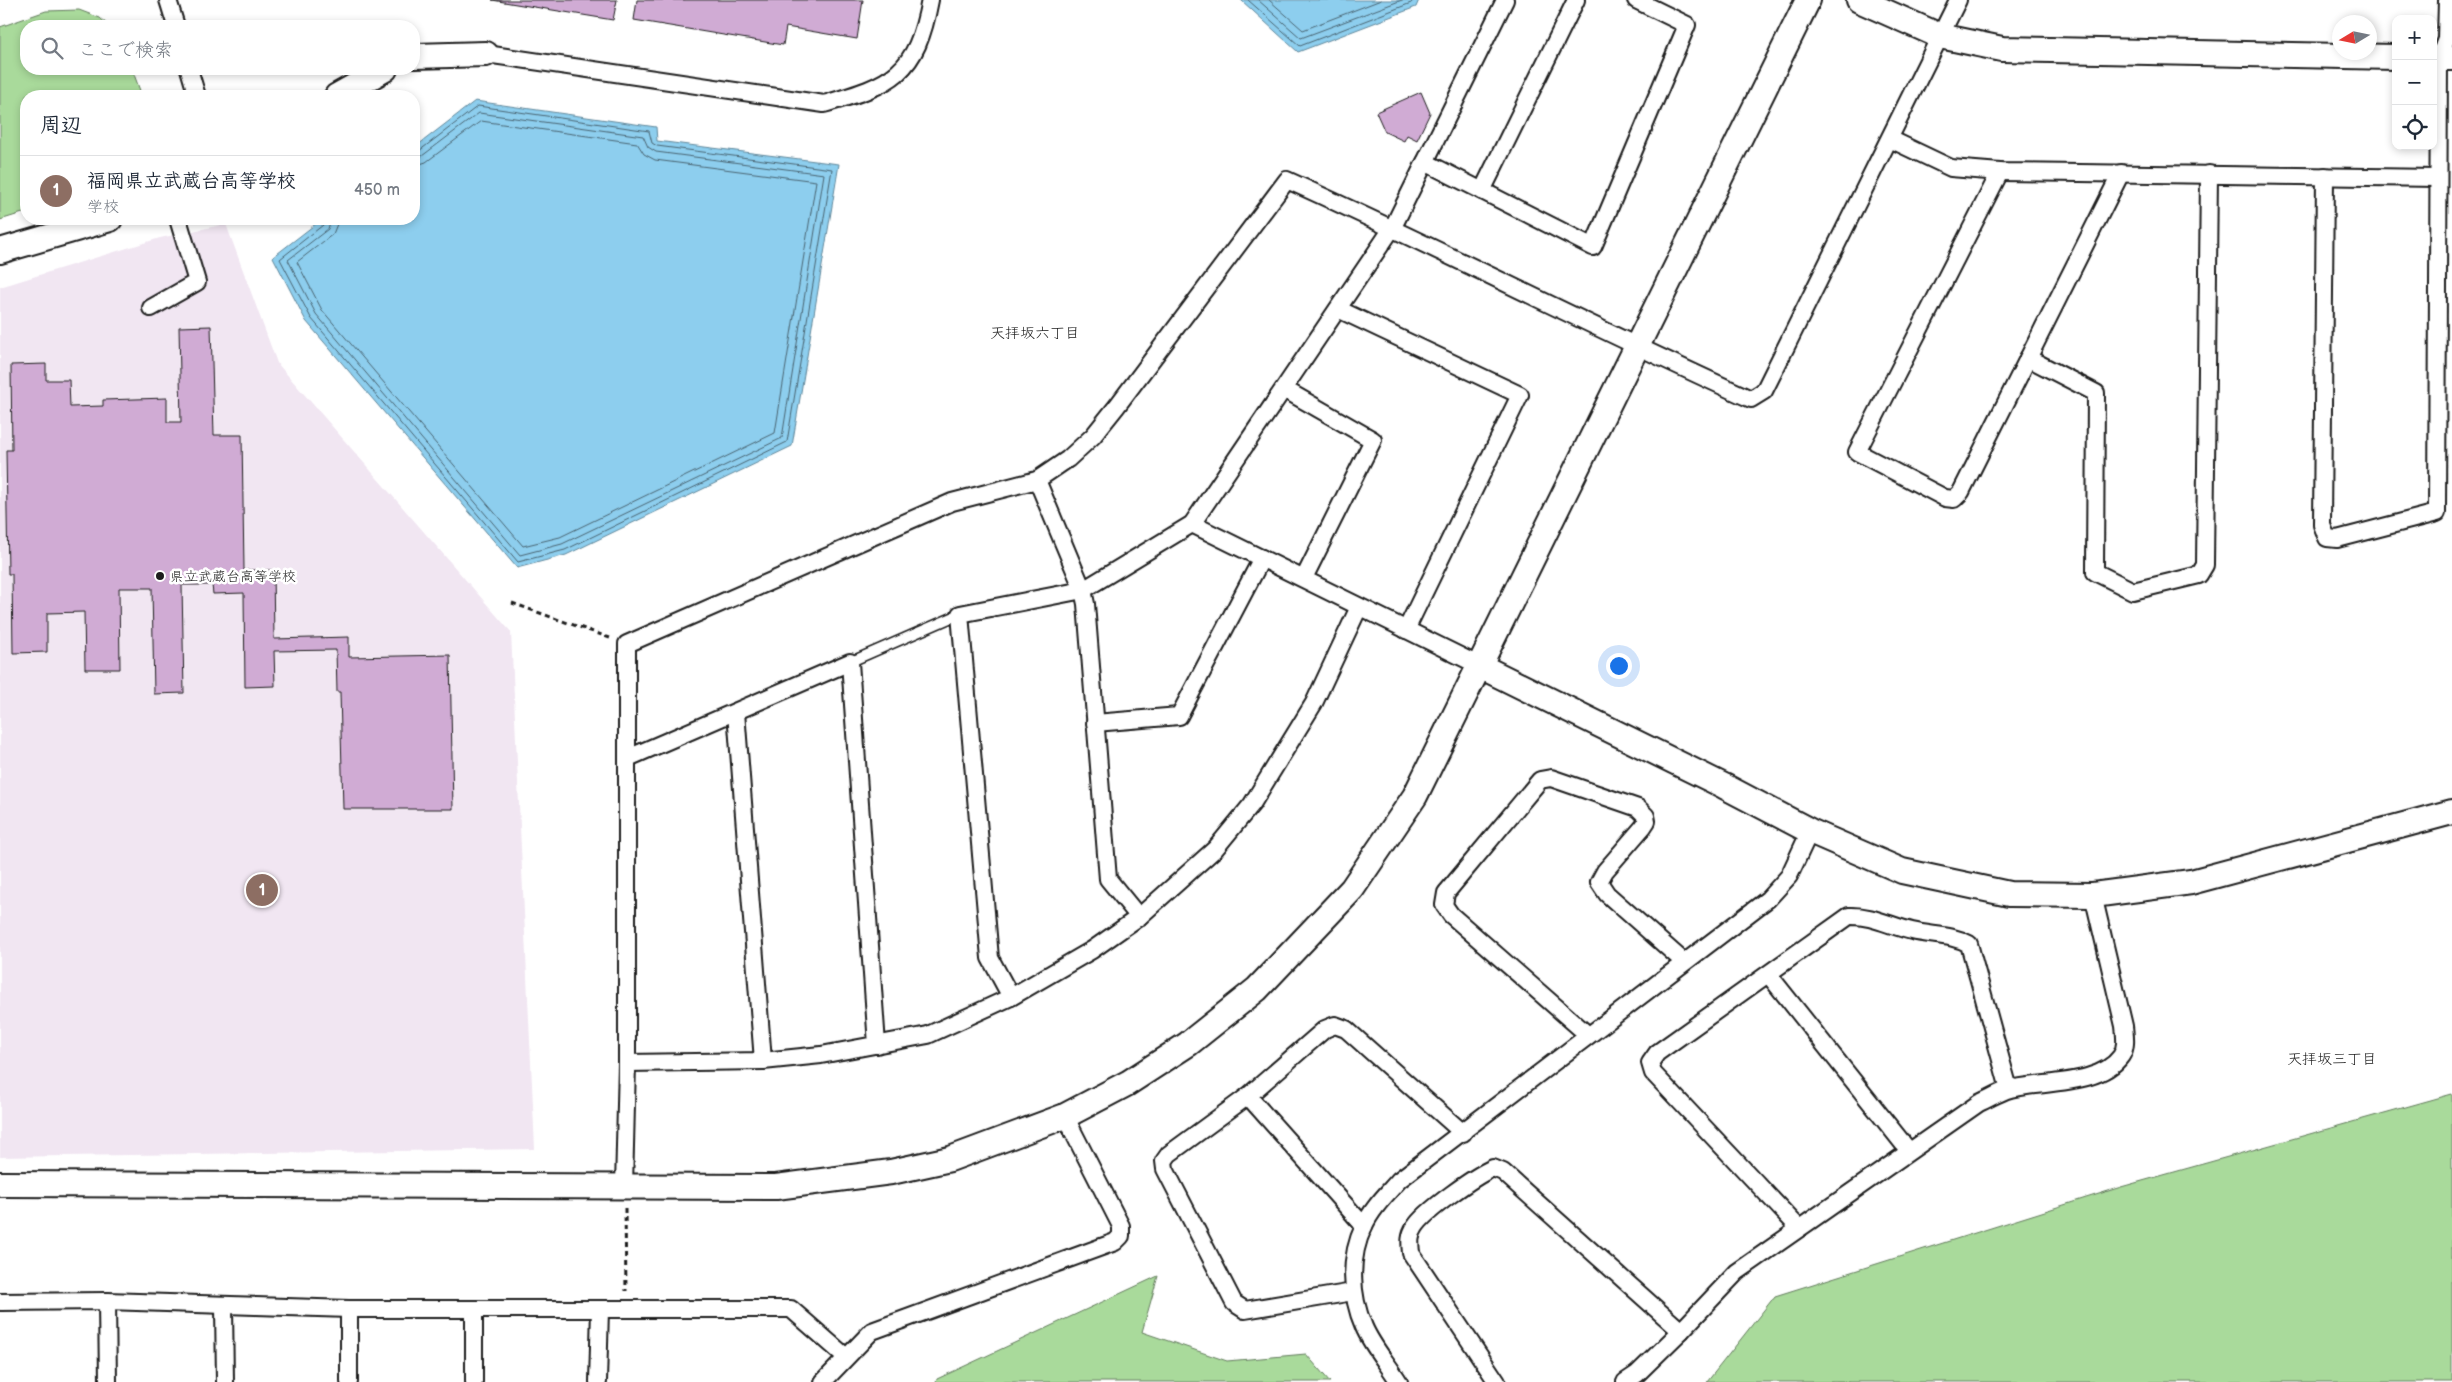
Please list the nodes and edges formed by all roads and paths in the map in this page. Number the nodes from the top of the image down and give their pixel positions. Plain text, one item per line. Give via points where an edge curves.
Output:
1 (168, 0) edge
2 (930, 0) edge
3 (1505, 0) edge
4 (1576, 0) edge
5 (1636, 0) edge
6 (1808, 0) edge
7 (1859, 0) edge
8 (1958, 0) edge
9 (2446, 0) edge
10 (174, 20) edge
11 (1940, 36) junction
12 (486, 54) joint
13 (420, 56) edge
14 (2392, 57) edge
15 (2441, 58) edge
16 (191, 75) edge
17 (374, 75) edge
18 (195, 90) edge
19 (348, 90) edge
20 (1890, 139) junction
21 (1425, 162) junction
22 (2000, 172) junction
23 (2120, 173) junction
24 (2209, 174) junction
25 (2325, 176) junction
26 (2438, 178) junction
27 (1482, 191) junction
28 (89, 225) edge
29 (180, 225) edge
30 (1393, 227) junction
31 (0, 251) edge
32 (151, 308) dead end
33 (1338, 309) junction
34 (1636, 347) junction
35 (2028, 358) junction
36 (1284, 389) junction
37 (1037, 480) junction
38 (1192, 524) junction
39 (1262, 558) junction
40 (1304, 578) junction
41 (1083, 590) junction
42 (512, 603) dead end
43 (1359, 607) junction
44 (960, 614) junction
45 (1406, 630) junction
46 (628, 644) junction
47 (850, 662) junction
48 (1478, 665) junction
49 (736, 712) junction
50 (1095, 723) junction
51 (628, 758) junction
52 (2452, 812) edge
53 (1810, 831) junction
54 (2093, 895) junction
55 (1139, 917) junction
56 (1684, 962) junction
57 (1769, 975) junction
58 (1011, 998) junction
59 (1588, 1035) junction
60 (877, 1045) junction
61 (763, 1062) junction
62 (627, 1063) junction
63 (2009, 1089) junction
64 (1248, 1096) junction
65 (1065, 1116) junction
66 (1463, 1133) junction
67 (1909, 1151) junction
68 (0, 1184) edge
69 (624, 1187) junction
70 (1364, 1226) junction
71 (1798, 1227) junction
72 (1353, 1292) junction
73 (107, 1301) junction
74 (0, 1302) edge
75 (224, 1306) junction
76 (350, 1309) junction
77 (474, 1309) junction
78 (600, 1309) junction
79 (627, 1310) junction
80 (1680, 1331) junction
81 (846, 1357) junction
82 (108, 1382) edge
83 (225, 1382) edge
84 (349, 1382) edge
85 (474, 1382) edge
86 (598, 1382) edge
87 (824, 1382) edge
88 (1399, 1382) edge
89 (1498, 1382) edge
90 (1625, 1382) edge

1 - 10 street
2 - 12 street via 925,27 916,49 900,73 866,92 824,104
3 - 21 street
4 - 27 street
5 - 27 street via 1687,25 1592,247
6 - 34 street
7 - 11 street
8 - 11 street
9 - 15 street via 2446,40
11 - 14 street via 2002,49
11 - 20 street
12 - 13 street
15 - 26 street
16 - 18 street
17 - 19 street
20 - 22 street via 1951,168
20 - 34 street via 1764,391 1751,399
21 - 27 street
21 - 30 street
22 - 23 street
22 - 35 street via 1857,452 1945,498 1954,499
23 - 24 street
23 - 35 street
24 - 25 street
24 - 35 street via 2205,565 2200,575 2133,591 2095,572 2096,393
25 - 26 street
25 - 26 street via 2322,525 2327,538 2337,539 2437,514
28 - 31 street
29 - 32 street via 197,282
30 - 33 street
30 - 34 street
30 - 37 street via 1287,180 1093,436 1068,459
33 - 36 street
33 - 45 street via 1520,395
34 - 48 street
36 - 38 street
36 - 40 street via 1372,440
37 - 41 street
37 - 46 street via 952,502
38 - 39 street
38 - 41 street
39 - 40 street
39 - 50 street via 1179,716
40 - 43 street
41 - 44 street
41 - 50 street
42 - 46 path
43 - 45 street
43 - 55 street via 1314,702 1252,804 1215,849
44 - 47 lane
44 - 58 street via 990,958
45 - 48 street
46 - 51 street
47 - 49 street
47 - 60 street
48 - 53 street
48 - 65 street via 1414,796 1352,889 1257,989 1188,1044 1128,1083
49 - 51 street
49 - 61 street
50 - 55 street via 1108,879
51 - 62 street
52 - 54 street via 2191,882
53 - 54 street via 1902,871 2009,894
53 - 56 street via 1789,876 1768,899
54 - 63 street via 2124,1026 2125,1043 2121,1055 2096,1075
55 - 58 street via 1092,950
56 - 59 street
56 - 59 street via 1606,894 1599,882 1643,827 1646,816 1638,808 1551,778 1540,780 1446,893 1444,905 1451,915
57 - 63 street via 1849,916 1864,916 1913,932 1958,938 1968,944
57 - 67 street
57 - 71 street via 1657,1053 1650,1063 1653,1073
58 - 60 street via 928,1035
59 - 66 street
60 - 61 street
61 - 62 street
62 - 69 street
63 - 67 street via 1979,1103
64 - 66 street via 1325,1029 1335,1024 1346,1029
64 - 70 street
64 - 72 street via 1168,1154 1164,1161 1165,1169 1234,1303 1245,1310
65 - 69 street via 950,1159 891,1172 776,1187
65 - 81 street via 1121,1226 1121,1236 1115,1242 872,1332
66 - 70 street via 1400,1180
67 - 71 street
68 - 69 street
69 - 79 path
70 - 72 street via 1354,1258
71 - 80 street via 1736,1272
72 - 88 street via 1364,1327
73 - 74 street
73 - 75 street
73 - 82 street
75 - 76 street
75 - 83 street
76 - 77 street
76 - 84 street
77 - 78 street
77 - 85 street
78 - 79 street
78 - 86 street
79 - 81 street via 790,1309
80 - 89 street via 1503,1172 1493,1168 1422,1218 1409,1239 1411,1253
80 - 90 street
81 - 87 street

